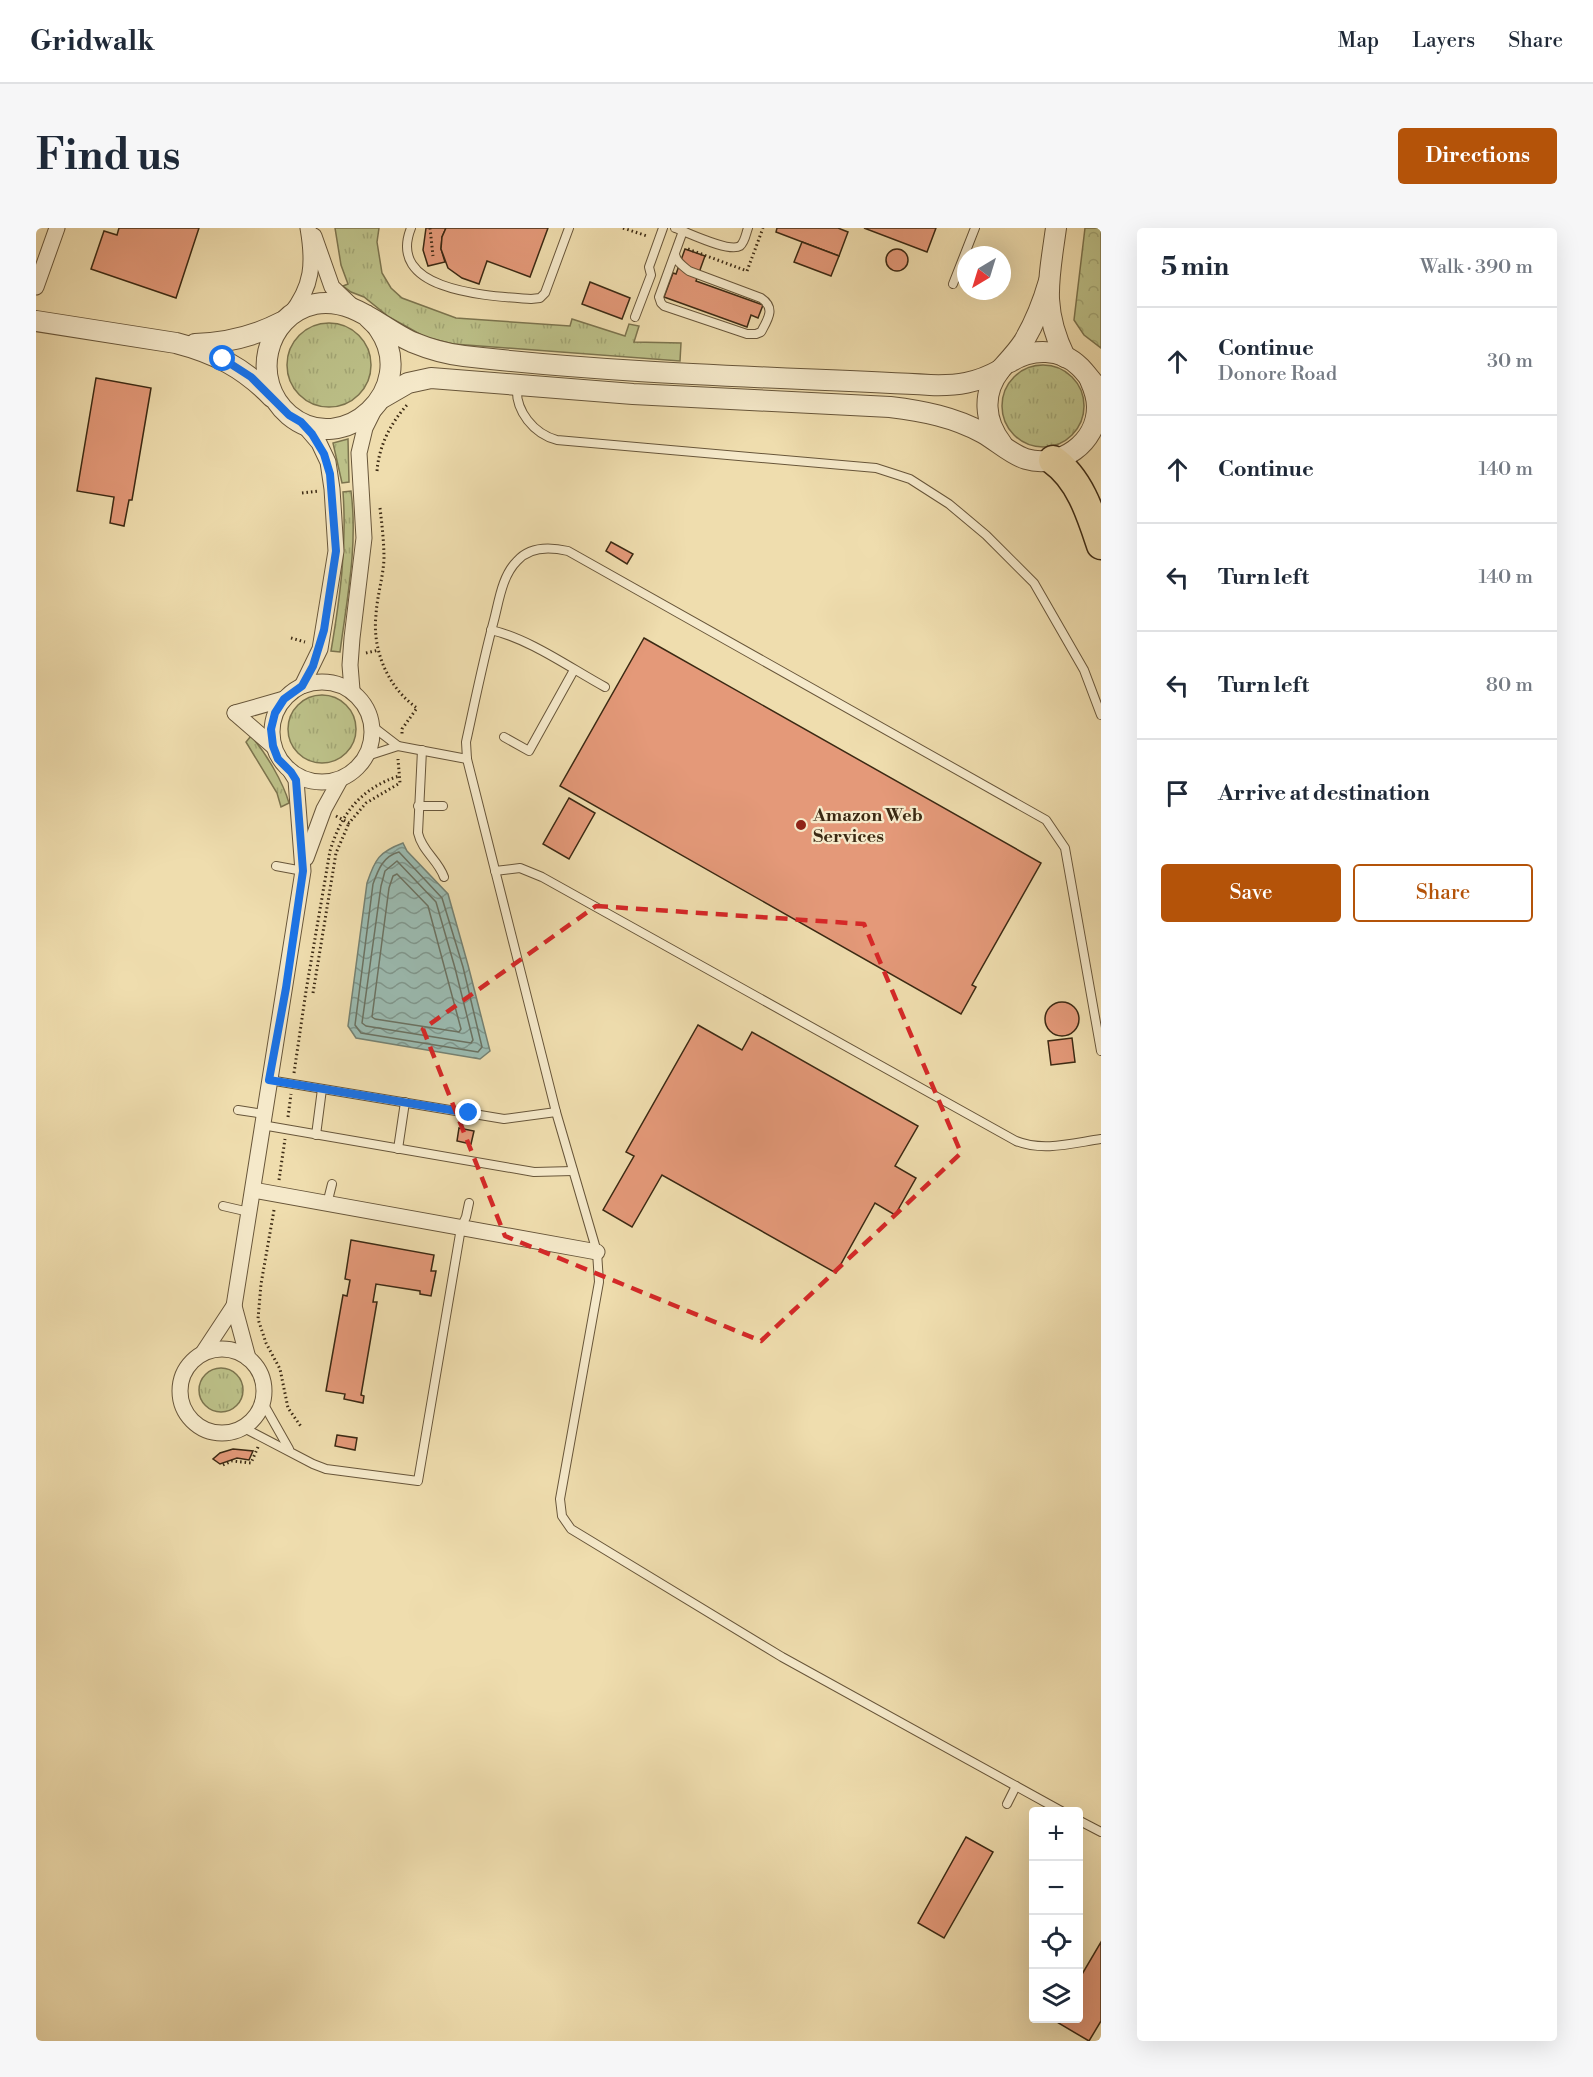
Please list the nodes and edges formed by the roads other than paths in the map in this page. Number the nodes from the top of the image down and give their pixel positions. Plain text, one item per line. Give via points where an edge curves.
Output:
1 (57, 228) edge
2 (310, 228) edge
3 (411, 228) edge
4 (569, 228) edge
5 (663, 228) edge
6 (748, 228) edge
7 (975, 228) edge
8 (1056, 228) edge
9 (679, 230) edge
10 (675, 253) junction
11 (1049, 281) junction
12 (952, 284) dead end
13 (36, 287) edge
14 (361, 312) junction
15 (635, 317) dead end
16 (286, 319) junction
17 (36, 321) edge
18 (176, 343) junction
19 (1065, 357) junction
20 (1003, 368) junction
21 (517, 385) junction
22 (1096, 386) edge
23 (379, 403) junction
24 (280, 406) junction
25 (301, 422) junction
26 (1095, 432) edge
27 (1002, 445) junction
28 (1053, 460) junction
29 (1101, 545) edge
30 (491, 630) junction
31 (574, 670) junction
32 (302, 686) junction
33 (605, 687) dead end
34 (352, 690) junction
35 (284, 699) junction
36 (1101, 715) edge
37 (372, 726) junction
38 (504, 737) dead end
39 (273, 746) junction
40 (399, 746) junction
41 (422, 750) junction
42 (367, 756) junction
43 (467, 759) junction
44 (291, 772) junction
45 (340, 780) junction
46 (418, 806) junction
47 (443, 806) dead end
48 (276, 866) dead end
49 (304, 867) junction
50 (495, 871) junction
51 (444, 877) dead end
52 (1101, 1051) edge
53 (269, 1080) junction
54 (322, 1089) junction
55 (405, 1102) junction
56 (238, 1110) dead end
57 (556, 1112) junction
58 (263, 1120) junction
59 (316, 1135) junction
60 (1101, 1139) edge
61 (398, 1149) junction
62 (573, 1171) junction
63 (332, 1184) dead end
64 (252, 1190) junction
65 (469, 1203) dead end
66 (327, 1204) junction
67 (223, 1206) dead end
68 (249, 1212) junction
69 (460, 1228) junction
70 (597, 1252) junction
71 (234, 1306) junction
72 (203, 1353) junction
73 (248, 1358) junction
74 (263, 1403) junction
75 (244, 1428) junction
76 (290, 1451) junction
77 (1016, 1786) junction
78 (1006, 1804) dead end
79 (1054, 1807) edge
80 (1083, 1823) edge
81 (1101, 1832) edge

1 - 13 street
2 - 14 street via 332,287
2 - 16 street via 311,275 304,296
3 - 4 lane via 407,242 410,258 417,271 430,279 466,293 531,299 545,293
5 - 15 lane
6 - 9 lane via 743,243 729,248
7 - 12 lane
8 - 11 street
9 - 10 lane
10 - 10 lane via 689,271 769,303 771,310 761,332 747,334 664,306 659,297
11 - 19 street via 1049,312
11 - 20 street via 1030,330
14 - 16 street via 342,304 314,304
14 - 20 street via 410,341 464,356 673,373 930,385 967,384
14 - 23 street via 379,328 391,363 389,381
16 - 18 street via 267,330 228,341
16 - 24 street via 274,333 265,362 269,385
17 - 18 street
18 - 24 street via 212,353 237,367
19 - 20 street via 1034,352 1019,356
19 - 22 street via 1080,366
20 - 27 street via 990,388 987,408 994,434
21 - 23 street via 431,378 408,383
21 - 27 street via 914,410 955,420
21 - 36 lane via 518,402 534,429 557,440 876,468 910,479 949,504 986,535 1034,583 1084,670
22 - 26 street
23 - 25 street via 360,420 340,427 320,428
23 - 34 street via 365,428 359,453 364,538 352,638
24 - 25 street
25 - 32 street via 319,443 328,462 336,551 320,648
26 - 28 street via 1068,455
27 - 28 street via 1026,459
28 - 29 highway via 1074,481
30 - 31 lane via 522,641
30 - 43 lane via 466,742
30 - 52 lane via 507,574 517,560 544,548 568,551 1047,820 1065,848
31 - 33 lane
31 - 38 lane via 529,751
32 - 34 street via 318,682
32 - 35 street
34 - 37 street via 368,712
35 - 39 street via 271,729
35 - 39 street via 235,713
37 - 40 lane
37 - 42 street
39 - 44 street via 278,759
40 - 41 lane
40 - 42 lane
41 - 43 lane
41 - 46 lane
42 - 45 street via 357,769
43 - 50 lane
44 - 45 street via 314,781
44 - 49 street via 296,780
45 - 49 street via 324,809
46 - 47 lane
46 - 51 lane via 420,841 441,867
48 - 49 lane
49 - 53 street
50 - 57 lane
50 - 60 lane via 520,868 542,877 1016,1141 1040,1147
53 - 54 lane
53 - 58 street
54 - 55 lane
54 - 59 lane
55 - 57 lane via 504,1119
55 - 61 lane
56 - 58 lane
57 - 62 lane
58 - 59 lane via 286,1130
58 - 64 street
59 - 61 lane
61 - 62 lane via 534,1172
62 - 70 lane
63 - 66 lane
64 - 66 street
64 - 68 street
65 - 69 lane
66 - 69 street
67 - 68 lane
68 - 71 street
69 - 70 street
69 - 76 lane via 418,1481 326,1468
70 - 77 lane via 599,1282 560,1500 562,1516 571,1528 782,1657
71 - 72 street
71 - 73 street
72 - 73 street via 227,1349
72 - 75 street via 192,1361 182,1378 180,1399 184,1412 193,1423 218,1434
73 - 74 street via 263,1378
74 - 75 street
74 - 76 lane
75 - 76 lane
77 - 78 lane
77 - 79 lane
80 - 81 lane

